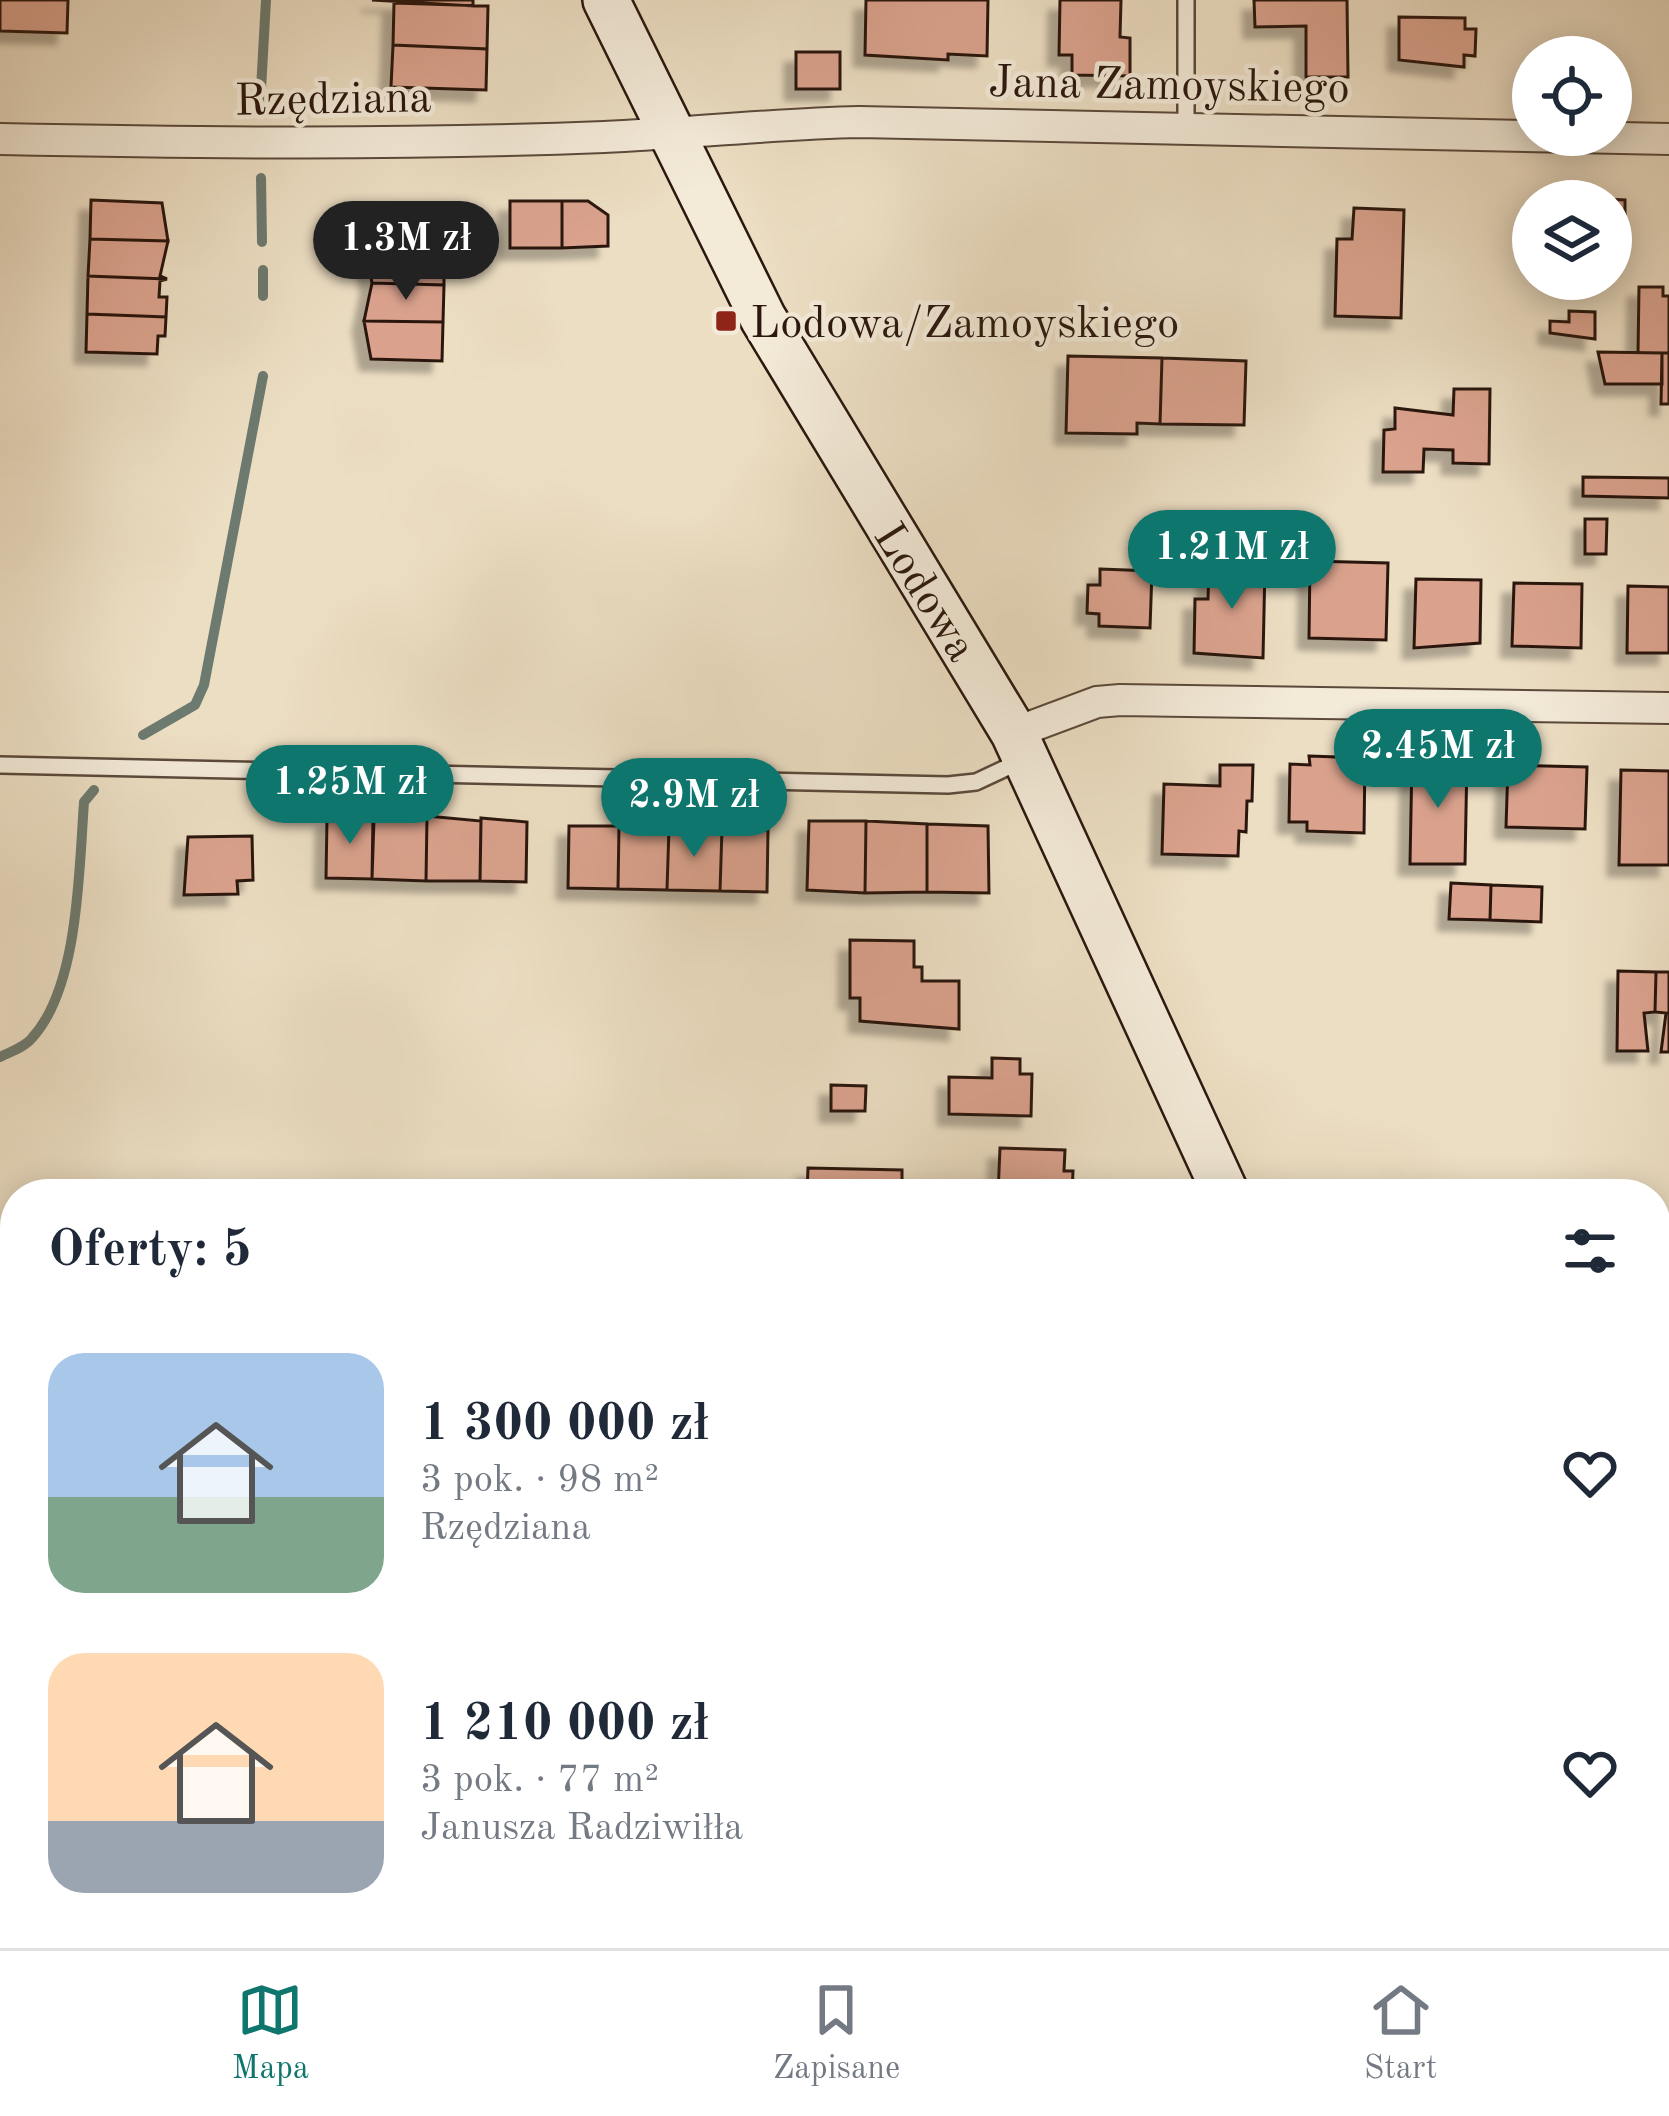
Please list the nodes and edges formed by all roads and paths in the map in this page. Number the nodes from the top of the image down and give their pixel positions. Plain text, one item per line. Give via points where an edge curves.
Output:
1 (606, 0) edge
2 (1186, 0) edge
3 (1186, 129) junction
4 (668, 131) junction
5 (0, 139) edge
6 (1669, 139) edge
7 (1669, 708) edge
8 (1020, 746) junction
9 (0, 765) edge
10 (1219, 1179) edge

1 - 4 street, Lodowa
2 - 3 lane
3 - 4 street, Jana Zamoyskiego via 860,122
3 - 6 street, Jana Zamoyskiego
4 - 5 street, Rzędziana via 301,145
4 - 8 street, Lodowa via 763,318
7 - 8 street via 1120,700 1097,702
8 - 9 lane via 976,782 948,785
8 - 10 street, Lodowa

